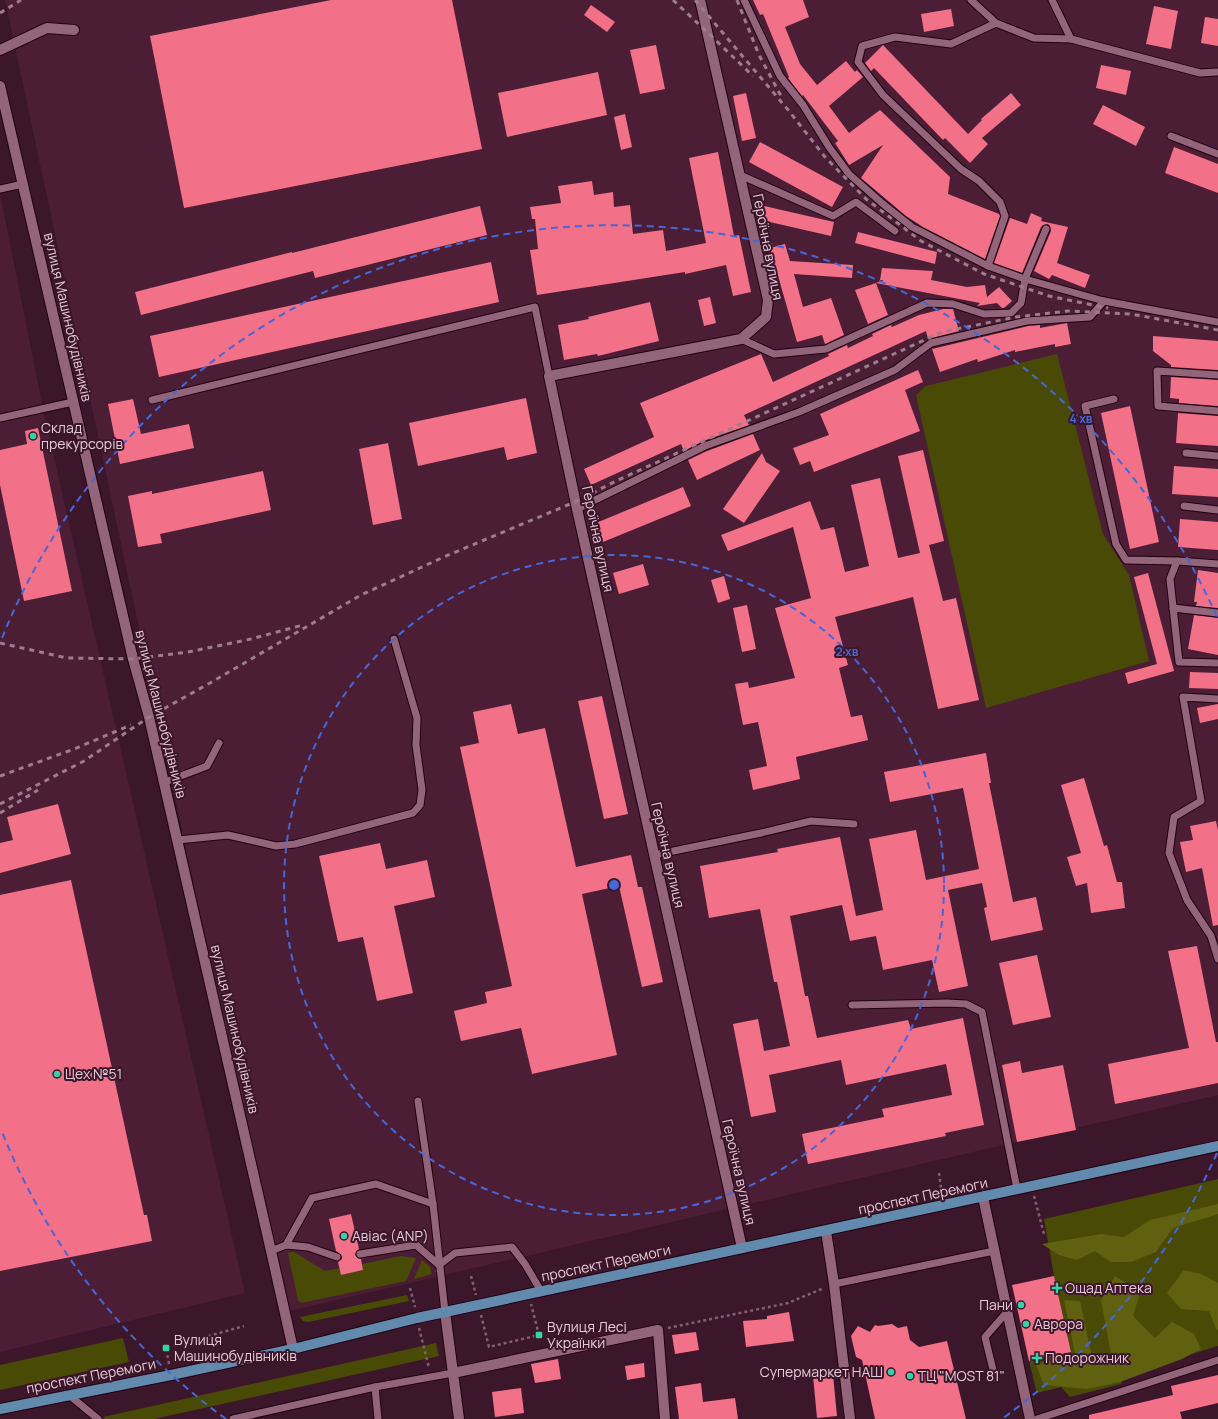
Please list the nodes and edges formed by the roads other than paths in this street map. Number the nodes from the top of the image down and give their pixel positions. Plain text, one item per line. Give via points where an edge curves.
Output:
1 (700, 0) edge
2 (744, 0) edge
3 (971, 0) edge
4 (1052, 0) edge
5 (996, 23) junction
6 (74, 30) dead end
7 (1071, 39) junction
8 (0, 50) edge
9 (1218, 72) edge
10 (0, 86) edge
11 (1171, 136) dead end
12 (1218, 154) edge
13 (740, 175) junction
14 (23, 184) junction
15 (0, 189) edge
16 (1046, 229) dead end
17 (895, 231) dead end
18 (988, 266) junction
19 (1025, 279) junction
20 (1104, 300) junction
21 (1218, 322) edge
22 (741, 339) junction
23 (1218, 374) edge
24 (549, 376) junction
25 (1114, 399) dead end
26 (152, 400) dead end
27 (73, 402) junction
28 (1218, 411) edge
29 (0, 418) edge
30 (1186, 453) dead end
31 (1218, 456) edge
32 (1184, 506) dead end
33 (577, 509) junction
34 (1218, 510) edge
35 (1177, 561) junction
36 (1218, 564) edge
37 (1173, 608) junction
38 (1218, 613) edge
39 (394, 639) dead end
40 (1217, 663) dead end
41 (1218, 698) edge
42 (219, 743) dead end
43 (164, 782) junction
44 (854, 824) dead end
45 (178, 840) junction
46 (654, 855) junction
47 (1218, 959) edge
48 (852, 1005) dead end
49 (418, 1100) dead end
50 (1218, 1146) edge
51 (1018, 1189) junction
52 (983, 1197) junction
53 (434, 1204) junction
54 (826, 1231) junction
55 (286, 1246) junction
56 (742, 1248) junction
57 (272, 1250) junction
58 (994, 1251) junction
59 (360, 1254) dead end
60 (337, 1257) dead end
61 (439, 1265) junction
62 (834, 1284) junction
63 (540, 1291) junction
64 (445, 1312) junction
65 (1007, 1312) junction
66 (292, 1349) junction
67 (1218, 1360) edge
68 (453, 1373) junction
69 (995, 1378) dead end
70 (375, 1387) junction
71 (69, 1395) junction
72 (0, 1408) edge
73 (98, 1419) edge
74 (232, 1419) edge
75 (378, 1419) edge
76 (459, 1419) edge
77 (665, 1419) edge
78 (850, 1419) edge
79 (1030, 1419) edge
80 (1037, 1419) edge

1 - 13 street, Героїчна вулиця
2 - 18 lane via 780,76 803,105 849,174 912,227
3 - 5 lane
4 - 7 lane
5 - 7 lane via 1034,38
5 - 18 lane via 951,44 896,37 862,46 858,62 883,96 1000,202 1005,216
6 - 8 street via 47,28
7 - 9 lane via 1200,73
10 - 14 street, вулиця Машинобудівників
11 - 12 lane
13 - 17 lane via 833,216 856,202
13 - 22 street, Героїчна вулиця via 768,300 766,317
14 - 15 lane
14 - 27 street, вулиця Машинобудівників
16 - 19 lane
18 - 19 lane
19 - 20 lane
19 - 22 lane via 1021,303 1011,313 984,314 953,304 927,303 826,349 774,354
20 - 21 lane
20 - 33 lane via 1090,317 1027,321 931,343 895,370 799,412 705,446
22 - 24 street
23 - 28 lane via 1157,371 1158,406
24 - 26 lane via 535,307
24 - 33 street, Героїчна вулиця
25 - 35 lane via 1085,406 1116,544 1126,560
27 - 29 lane
27 - 43 street, вулиця Машинобудівників
30 - 31 lane
32 - 34 lane
33 - 46 street, Героїчна вулиця
35 - 36 lane
35 - 37 lane via 1170,579
37 - 38 lane
37 - 40 lane via 1179,662
39 - 45 lane via 417,718 416,745 422,790 420,805 413,813 295,844 276,846 228,835
41 - 47 lane via 1183,697 1201,801 1174,817 1170,853 1187,900 1211,936
42 - 43 lane via 207,766
43 - 45 street, вулиця Машинобудівників
44 - 46 lane via 811,821
45 - 57 street, вулиця Машинобудівників
46 - 56 street, Героїчна вулиця
48 - 51 lane via 953,1003 966,1004 982,1012
49 - 53 lane
50 - 51 main road, проспект Перемоги
51 - 52 main road, проспект Перемоги
52 - 54 main road, проспект Перемоги
52 - 58 street
53 - 55 lane via 376,1184 312,1198
53 - 61 lane
54 - 56 main road, проспект Перемоги
54 - 62 street
55 - 57 lane
55 - 60 lane via 308,1247
56 - 63 main road, проспект Перемоги
57 - 66 street, вулиця Машинобудівників
58 - 62 lane
58 - 65 street
59 - 61 lane via 416,1245
61 - 63 lane via 455,1253 512,1247
61 - 64 lane
62 - 78 street
63 - 64 main road, проспект Перемоги
64 - 66 main road, проспект Перемоги
64 - 68 street
65 - 69 lane via 985,1337
65 - 79 street
66 - 71 main road, проспект Перемоги
67 - 80 lane
68 - 70 lane
68 - 76 street
68 - 77 street via 658,1330
70 - 74 lane
70 - 75 lane
71 - 72 main road, проспект Перемоги
71 - 73 lane

